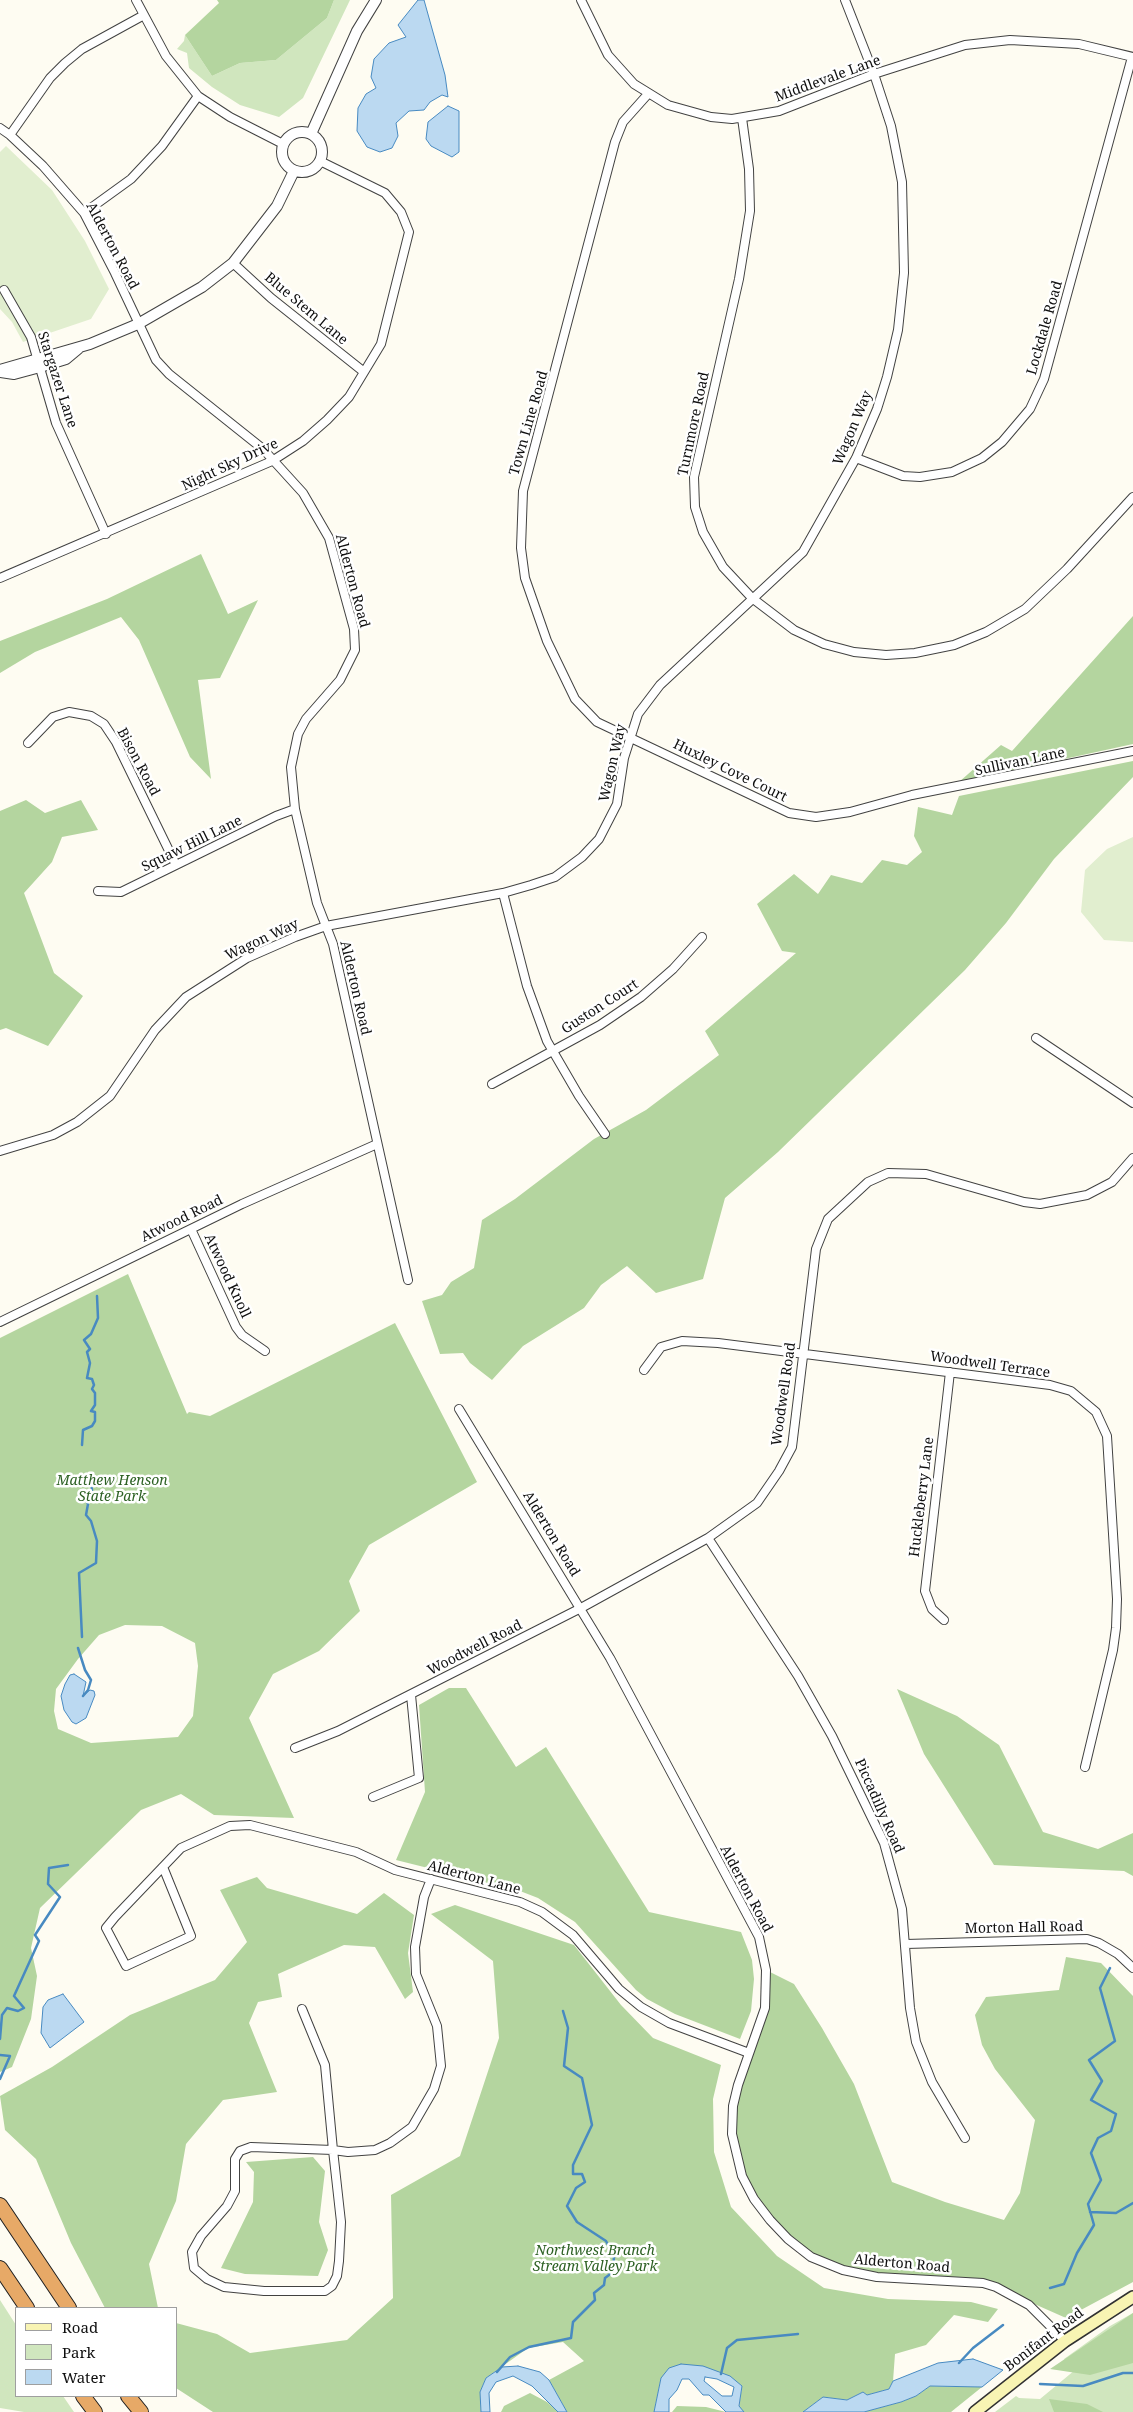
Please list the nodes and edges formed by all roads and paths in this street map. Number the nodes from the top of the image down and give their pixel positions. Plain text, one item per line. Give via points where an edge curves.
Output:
1 (136, 0) edge
2 (376, 0) edge
3 (581, 0) edge
4 (845, 0) edge
5 (144, 15) junction
6 (1132, 57) edge
7 (874, 74) junction
8 (648, 94) junction
9 (198, 96) junction
10 (742, 118) junction
11 (0, 128) edge
12 (311, 134) junction
13 (10, 135) junction
14 (283, 144) junction
15 (320, 161) junction
16 (294, 171) junction
17 (84, 213) junction
18 (233, 263) junction
19 (4, 290) dead end
20 (138, 324) junction
21 (38, 363) junction
22 (0, 371) edge
23 (364, 372) junction
24 (856, 458) junction
25 (272, 461) junction
26 (1133, 498) edge
27 (106, 534) junction
28 (0, 578) edge
29 (752, 598) junction
30 (629, 736) junction
31 (28, 743) dead end
32 (1133, 751) edge
33 (912, 795) joint
34 (295, 809) junction
35 (176, 865) junction
36 (98, 891) dead end
37 (504, 893) junction
38 (326, 926) junction
39 (702, 937) dead end
40 (1036, 1038) dead end
41 (553, 1052) junction
42 (492, 1084) dead end
43 (1133, 1103) edge
44 (605, 1134) dead end
45 (377, 1144) junction
46 (0, 1151) edge
47 (1133, 1158) edge
48 (192, 1229) junction
49 (408, 1280) dead end
50 (0, 1322) edge
51 (265, 1351) dead end
52 (803, 1354) junction
53 (644, 1370) dead end
54 (950, 1372) junction
55 (459, 1409) dead end
56 (708, 1538) junction
57 (581, 1608) junction
58 (944, 1620) dead end
59 (411, 1694) junction
60 (295, 1748) dead end
61 (1085, 1767) dead end
62 (373, 1797) dead end
63 (163, 1867) junction
64 (430, 1879) junction
65 (906, 1944) junction
66 (1133, 1968) edge
67 (302, 2009) dead end
68 (749, 2053) junction
69 (966, 2138) dead end
70 (333, 2150) junction
71 (0, 2205) edge
72 (0, 2268) edge
73 (1133, 2297) edge
74 (26, 2307) edge
75 (68, 2307) edge
76 (1065, 2341) junction
77 (85, 2397) edge
78 (129, 2397) edge
79 (95, 2412) edge
80 (140, 2412) edge
81 (975, 2412) edge

1 - 5 street
2 - 12 street via 357,31
3 - 8 street, Middlevale Lane via 608,55 634,84
4 - 7 street, Wagon Way
5 - 9 street via 166,56
5 - 13 street via 88,46 65,63 50,78
6 - 7 street, Middlevale Lane via 1080,44 1010,40 965,45
6 - 24 street, Lockdale Road via 1044,379 1030,409 1002,442 952,472 903,476
7 - 10 street, Middlevale Lane via 779,111
7 - 24 street, Wagon Way via 891,126 902,182 904,273 898,330 887,377
8 - 10 street, Middlevale Lane via 692,113
8 - 30 street, Town Line Road via 623,122 615,142 523,491 521,527 525,578 547,642 575,699 597,722
9 - 14 street via 230,118
9 - 17 street via 162,146 131,179
10 - 29 street, Turnmore Road via 749,169 750,211 739,279 694,477 696,506 703,532 724,567
11 - 13 street, Alderton Road
12 - 14 street via 295,133
12 - 15 street via 322,146
13 - 17 street, Alderton Road via 43,166
14 - 16 street via 283,160
15 - 16 street via 314,169 304,173
15 - 23 street, Night Sky Drive via 385,194 401,212 409,232 381,344
16 - 18 street via 277,206
17 - 20 street, Alderton Road
18 - 20 street via 202,287
18 - 23 street, Blue Stem Lane
19 - 21 street, Stargazer Lane via 31,337
20 - 21 street via 80,347 66,359
20 - 25 street, Alderton Road via 156,360 169,374 249,437
21 - 22 street via 14,374
21 - 27 street, Stargazer Lane via 56,423
23 - 25 street, Night Sky Drive via 349,396 327,420
24 - 29 street, Wagon Way via 803,552
25 - 27 street, Night Sky Drive
25 - 34 street, Alderton Road via 303,493 323,526 354,629 355,650 348,666 298,734 291,767
26 - 29 street, Turnmore Road via 1067,570 1025,609 986,632 954,645 915,654 854,652 824,644 794,630
27 - 28 street, Night Sky Drive
29 - 30 street, Wagon Way via 660,685 638,714
30 - 33 street, Huxley Cove Court via 789,813 816,817 850,812
30 - 37 street, Wagon Way via 617,804 599,839 582,857 555,877
31 - 35 street, Bison Road via 53,718 69,712 91,716 104,724 116,742
32 - 33 street, Sullivan Lane
34 - 35 street, Squaw Hill Lane
34 - 38 street, Alderton Road via 317,903
35 - 36 street, Squaw Hill Lane via 121,892
37 - 38 street, Wagon Way
37 - 41 street via 527,986
38 - 45 street, Alderton Road via 333,944
38 - 46 street, Wagon Way via 247,958 186,997 155,1030 110,1096 77,1122 53,1135
39 - 41 street, Guston Court via 641,997
40 - 43 street
41 - 42 street, Guston Court
41 - 44 street
45 - 48 street, Atwood Road
45 - 49 street, Alderton Road
47 - 52 street, Woodwell Road via 1112,1182 1087,1195 1048,1203 1024,1202 926,1174 888,1173 868,1182 822,1230 816,1250
48 - 50 street, Atwood Road
48 - 51 street, Atwood Knoll via 236,1327
52 - 53 street, Woodwell Terrace via 682,1341 662,1347
52 - 54 street, Woodwell Terrace
52 - 56 street, Woodwell Road via 792,1447 757,1503
54 - 58 street, Huckleberry Lane via 926,1591 932,1609
54 - 61 street, Woodwell Terrace via 1050,1384 1071,1391 1096,1412 1105,1428 1117,1600 1116,1628
55 - 57 street, Alderton Road
56 - 57 street, Woodwell Road
56 - 65 street, Piccadilly Road via 798,1676 863,1796 895,1876
57 - 59 street, Woodwell Road
57 - 68 street, Alderton Road via 759,1937 767,1989 765,2008
59 - 60 street, Woodwell Road via 338,1731
59 - 62 street via 419,1778
63 - 63 street, Alderton Lane via 106,1928 126,1966 192,1936
63 - 64 street, Alderton Lane via 181,1848 230,1826 250,1825 356,1852 395,1870
64 - 68 street, Alderton Lane via 520,1902 542,1912 573,1935 619,1989 641,2008 669,2023
64 - 70 street via 415,1947 416,1974 437,2026 441,2047 441,2066 434,2089 412,2127 390,2143 375,2150
65 - 66 street, Morton Hall Road via 1087,1939 1099,1942
65 - 69 street, Piccadilly Road via 910,2008 916,2042 932,2082
67 - 70 street via 326,2065
68 - 76 street, Alderton Road via 733,2106 735,2152 742,2176 754,2199 788,2239 812,2257 843,2270 996,2286 1029,2305
70 - 70 street via 341,2222 339,2261 332,2286 325,2291 224,2287 194,2268 192,2252 201,2236 227,2206 234,2191 235,2159 240,2151 251,2147
71 - 75 highway
72 - 74 highway
73 - 76 main road, Bonifant Road
76 - 81 main road, Bonifant Road
77 - 79 highway
78 - 80 highway

